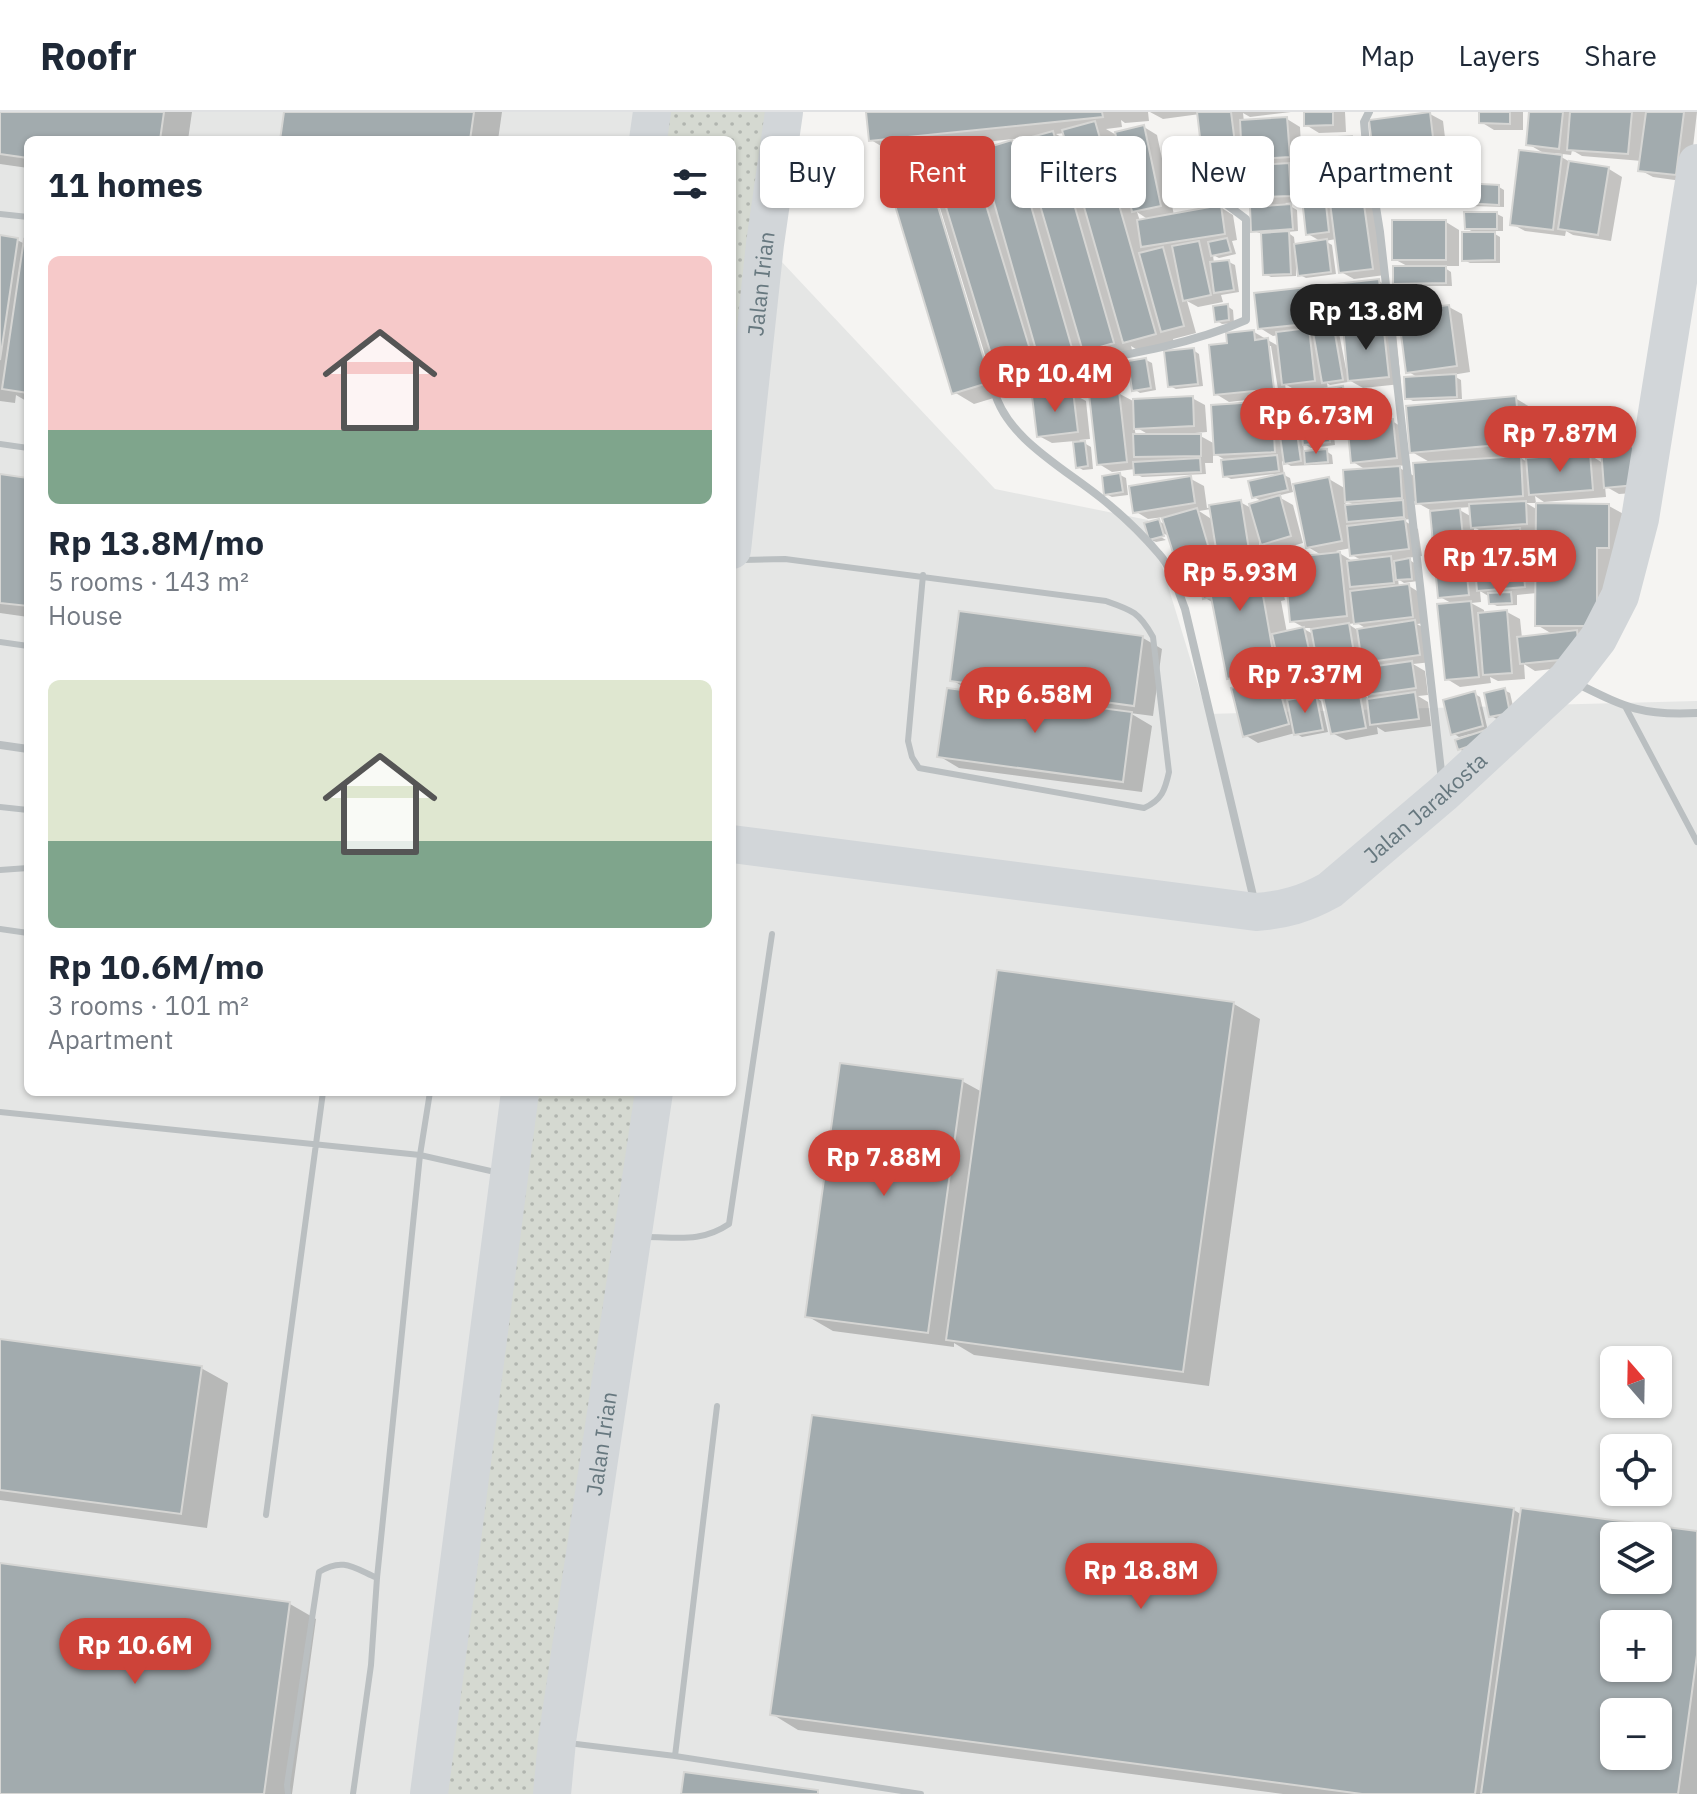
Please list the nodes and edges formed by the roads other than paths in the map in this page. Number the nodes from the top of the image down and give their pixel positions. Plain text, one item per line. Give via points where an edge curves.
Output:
1 (652, 112) edge
2 (784, 112) edge
3 (1369, 112) edge
4 (649, 136) edge
5 (1697, 163) edge
6 (1234, 208) edge
7 (0, 214) edge
8 (24, 217) edge
9 (0, 444) edge
10 (24, 447) edge
11 (736, 513) edge
12 (736, 560) edge
13 (923, 575) junction
14 (0, 642) edge
15 (24, 645) edge
16 (1567, 679) junction
17 (1626, 708) junction
18 (1697, 713) edge
19 (0, 745) edge
20 (24, 748) edge
21 (1444, 793) junction
22 (0, 807) edge
23 (24, 810) edge
24 (1697, 842) edge
25 (736, 845) edge
26 (24, 868) edge
27 (0, 870) edge
28 (1256, 912) junction
29 (0, 929) edge
30 (24, 932) edge
31 (772, 934) dead end
32 (323, 1096) edge
33 (429, 1096) edge
34 (520, 1096) edge
35 (653, 1096) edge
36 (0, 1112) edge
37 (317, 1144) junction
38 (420, 1155) junction
39 (511, 1177) junction
40 (632, 1237) junction
41 (717, 1406) dead end
42 (266, 1515) dead end
43 (377, 1578) junction
44 (557, 1741) junction
45 (675, 1756) junction
46 (288, 1794) edge
47 (353, 1794) edge
48 (429, 1794) edge
49 (552, 1794) edge
50 (921, 1794) edge

1 - 4 street
2 - 11 street, Jalan Irian
3 - 21 street via 1364,122 1366,145
5 - 16 street, Jalan Jarakosta via 1636,535 1620,596 1598,639
6 - 28 street via 1246,219 1246,320 1203,337 1019,374 994,390 1016,432 1104,501 1161,555 1173,578 1185,609
7 - 8 lane
9 - 10 lane
12 - 13 lane via 785,559
13 - 13 lane via 908,741 919,768 1144,808 1157,802 1169,772 1153,637 1134,610 1106,601
14 - 15 lane
16 - 17 street
16 - 21 street, Jalan Jarakosta
17 - 18 street via 1663,715
17 - 24 lane
19 - 20 street
21 - 28 street, Jalan Jarakosta via 1330,890 1285,910
22 - 23 lane
25 - 28 street, Jalan Jarakosta
26 - 27 lane
29 - 30 lane
31 - 40 lane via 729,1224 700,1238
32 - 37 lane
33 - 38 lane
34 - 39 street
35 - 40 street, Jalan Irian
36 - 37 lane
37 - 38 lane
37 - 42 lane
38 - 39 lane
38 - 43 lane
39 - 48 street
40 - 44 street, Jalan Irian
41 - 45 lane
43 - 46 lane via 341,1562 319,1572
43 - 47 lane
44 - 45 lane
44 - 49 street, Jalan Irian
45 - 50 lane

